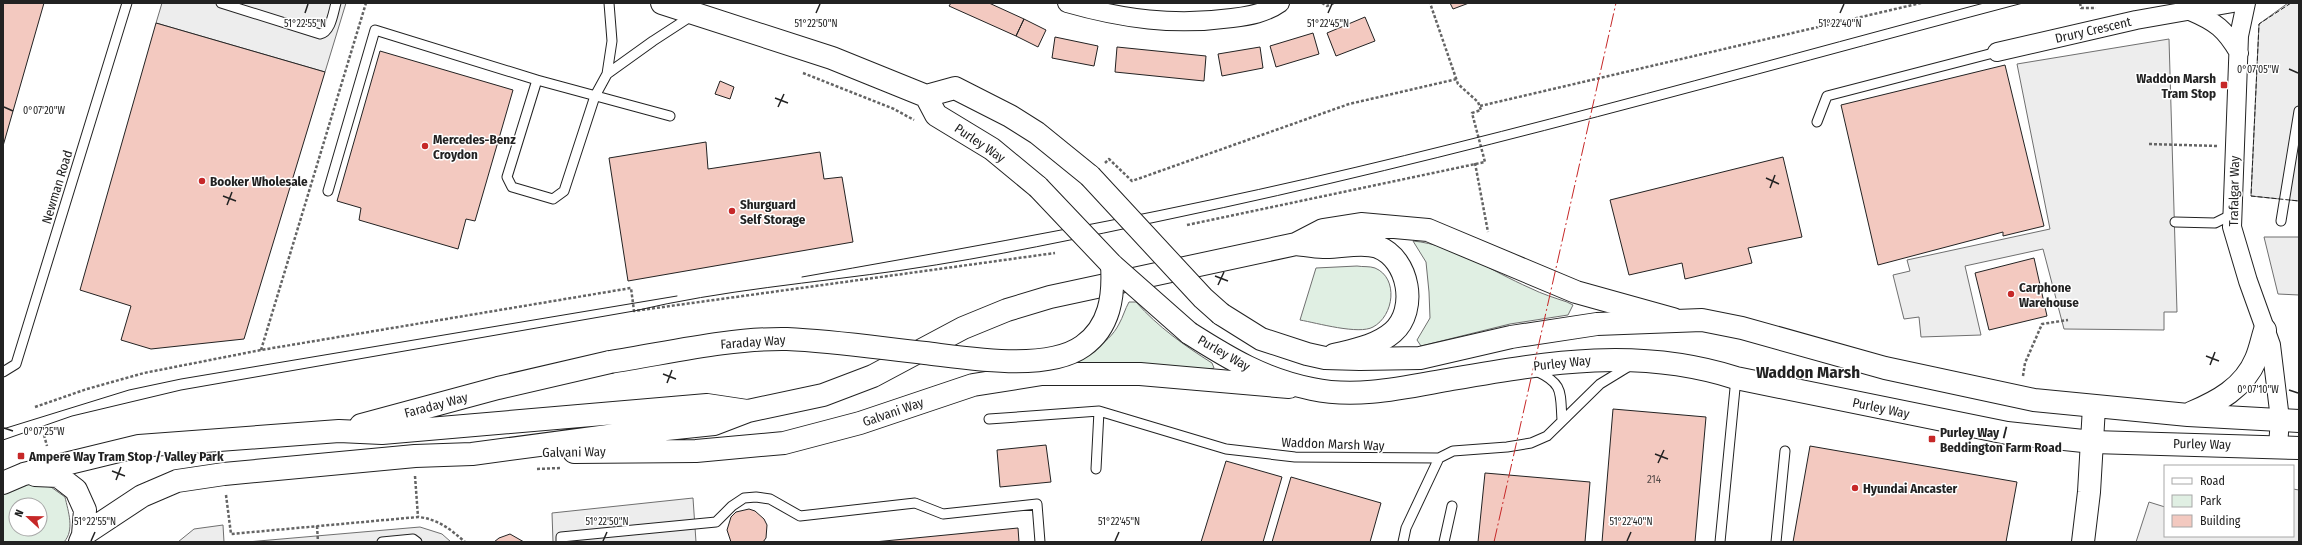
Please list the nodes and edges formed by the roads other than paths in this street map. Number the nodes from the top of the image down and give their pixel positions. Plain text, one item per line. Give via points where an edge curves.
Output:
1 (127, 3) edge
2 (220, 3) edge
3 (336, 3) edge
4 (609, 3) edge
5 (662, 3) edge
6 (1067, 3) edge
7 (1280, 3) edge
8 (2233, 3) edge
9 (2246, 3) edge
10 (690, 9) edge
11 (2190, 11) junction
12 (1997, 52) joint
13 (2239, 53) junction
14 (608, 74) junction
15 (537, 80) junction
16 (594, 96) junction
17 (926, 96) junction
18 (2299, 111) edge
19 (670, 116) dead end
20 (1817, 122) dead end
21 (328, 191) dead end
22 (2231, 215) junction
23 (2281, 221) dead end
24 (2175, 222) dead end
25 (1296, 244) junction
26 (1112, 265) junction
27 (1678, 320) junction
28 (2265, 330) junction
29 (1325, 358) junction
30 (1638, 360) junction
31 (1526, 366) junction
32 (3, 372) edge
33 (1736, 378) junction
34 (1312, 389) junction
35 (2094, 407) junction
36 (748, 411) junction
37 (1098, 411) junction
38 (2188, 415) junction
39 (989, 419) dead end
40 (1562, 420) junction
41 (2289, 420) edge
42 (339, 431) junction
43 (2093, 442) junction
44 (2288, 447) edge
45 (1785, 451) dead end
46 (472, 454) junction
47 (1439, 458) junction
48 (1096, 469) dead end
49 (24, 474) junction
50 (3, 483) edge
51 (1452, 506) dead end
52 (82, 539) edge
53 (382, 542) edge
54 (417, 542) edge
55 (561, 542) edge
56 (1040, 542) edge
57 (1403, 542) edge
58 (1444, 542) edge
59 (1720, 542) edge
60 (1776, 542) edge
61 (2083, 542) edge

1 - 32 lane, Newman Road via 16,364
2 - 3 lane via 320,34 328,29
4 - 14 lane via 612,41
5 - 10 main road
6 - 7 street via 1115,15 1169,23 1256,15
8 - 11 street, Drury Crescent
9 - 13 street, Trafalgar Way via 2240,24
10 - 14 lane
10 - 17 main road via 825,55
11 - 12 street, Drury Crescent via 2136,20
11 - 13 street via 2220,26
12 - 20 lane via 1827,96
13 - 22 street, Trafalgar Way
14 - 16 lane
15 - 16 lane
15 - 16 lane via 507,177 512,187 553,199 564,191
15 - 21 lane via 375,30
16 - 19 lane
17 - 26 main road, Purley Way, bridge via 936,115 992,149 1038,187
17 - 29 main road, bridge via 955,88 1024,124 1090,176 1203,298 1221,314 1261,339
18 - 23 lane
22 - 24 lane via 2214,223
22 - 28 street, Trafalgar Way via 2232,227
25 - 27 main road via 1323,230 1361,224 1428,230 1576,292
25 - 29 main road via 1377,247 1389,254 1405,278 1406,307 1394,332 1375,344
25 - 36 main road via 1050,297 1007,310 963,328 873,376 823,395
26 - 34 main road, Purley Way, bridge via 1189,333 1234,362 1262,375
26 - 42 main road, Faraday Way, bridge via 1112,300 1102,327 1082,347 1052,358 998,361 786,339 747,340 610,362 498,388
27 - 29 main road via 1589,325 1512,337 1420,358
27 - 35 main road via 1702,320 1742,328 1885,368 2008,395
28 - 38 main road via 2256,360 2241,382 2219,400
28 - 41 street, Trafalgar Way
30 - 31 main road, Purley Way via 1595,359
30 - 33 main road, Purley Way via 1710,370
30 - 40 lane, Waddon Marsh Way via 1600,384
31 - 34 main road, Purley Way via 1377,391 1339,392
31 - 40 lane via 1550,377 1559,388
33 - 43 main road, Purley Way via 1986,430
33 - 59 lane
34 - 46 main road, Galvani Way via 1140,374 1042,374 973,385 860,423 784,444 696,451
35 - 38 main road
35 - 43 main road
36 - 42 main road via 707,405 382,433
36 - 46 main road via 714,424
37 - 39 lane, Waddon Marsh Way
37 - 47 lane, Waddon Marsh Way via 1226,449 1296,457
37 - 48 lane
38 - 41 main road
40 - 47 lane, Waddon Marsh Way via 1547,436 1531,443 1453,451
41 - 44 street, Trafalgar Way
42 - 49 main road via 139,446
43 - 44 main road, Purley Way
43 - 61 main road
45 - 60 lane
46 - 52 main road via 415,456 224,474 177,481 142,496
47 - 57 lane via 1406,528
49 - 50 main road
49 - 52 main road via 58,476 76,490 85,510
51 - 58 lane
53 - 54 lane via 413,539
55 - 56 lane via 561,537 716,522 744,498 756,497 770,499 800,516 916,503 943,514 1037,504

